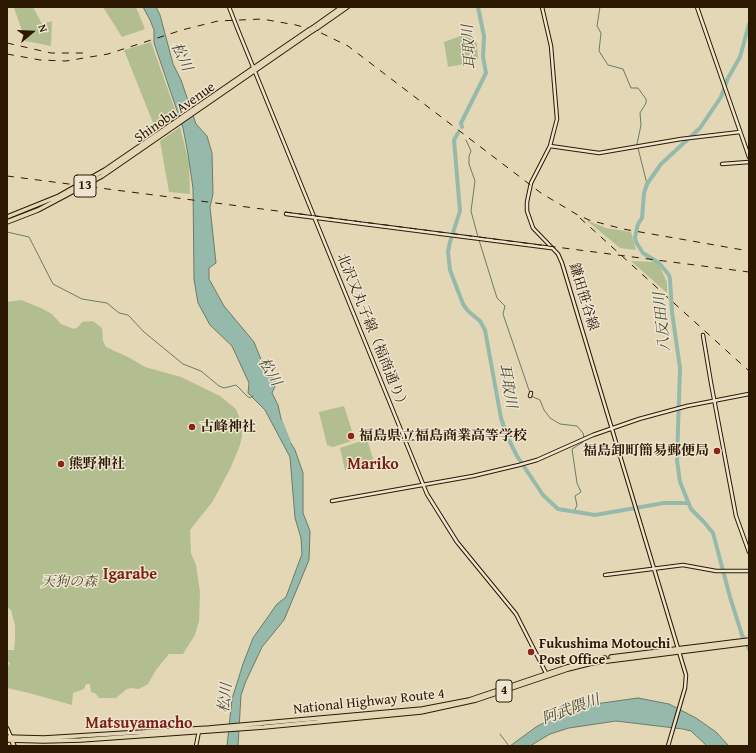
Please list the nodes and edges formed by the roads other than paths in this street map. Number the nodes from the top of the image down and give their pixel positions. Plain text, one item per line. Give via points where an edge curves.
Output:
1 (229, 7) edge
2 (342, 7) edge
3 (347, 7) edge
4 (542, 7) edge
5 (697, 7) edge
6 (316, 27) junction
7 (255, 69) junction
8 (740, 132) junction
9 (156, 138) junction
10 (550, 146) junction
11 (749, 157) edge
12 (749, 162) edge
13 (722, 164) dead end
14 (286, 214) dead end
15 (7, 217) edge
16 (316, 218) junction
17 (7, 222) edge
18 (552, 248) junction
19 (704, 335) dead end
20 (749, 394) edge
21 (714, 401) junction
22 (612, 428) junction
23 (423, 485) junction
24 (332, 501) dead end
25 (749, 552) edge
26 (654, 567) junction
27 (749, 571) edge
28 (605, 575) dead end
29 (749, 642) edge
30 (678, 650) junction
31 (547, 674) junction
32 (7, 728) edge
33 (199, 730) junction
34 (8, 738) edge
35 (12, 746) edge
36 (196, 746) edge
37 (668, 746) edge

1 - 7 street, 北沢又丸子線（福商通り）, bridge
2 - 6 highway, Shinobu Avenue / 13
3 - 6 highway, Shinobu Avenue / 13
4 - 10 street, 鎌田笹谷線 via 551,46 557,114
5 - 8 street
6 - 7 highway, Shinobu Avenue / 13, bridge
7 - 9 highway, Shinobu Avenue / 13
7 - 16 street, 北沢又丸子線（福商通り）
8 - 10 street via 599,153
8 - 11 street
9 - 15 highway, Shinobu Avenue / 13 via 79,186
9 - 17 highway, Shinobu Avenue / 13 via 91,183 38,210
10 - 18 street, 鎌田笹谷線 via 531,183 526,206 531,225
12 - 13 street
14 - 16 street
16 - 18 street
16 - 23 street, 北沢又丸子線（福商通り）
18 - 22 street, 鎌田笹谷線 via 562,263
19 - 21 street
20 - 21 street
21 - 22 street via 674,409
21 - 25 street via 736,516
22 - 23 street via 524,464
22 - 26 street, 鎌田笹谷線
23 - 24 street
23 - 31 street, 北沢又丸子線（福商通り） via 437,513 457,542 518,618
26 - 27 street via 683,565 719,571
26 - 28 street
26 - 30 street, 鎌田笹谷線
29 - 30 highway, National Highway Route 4 / 4
30 - 31 highway, National Highway Route 4 / 4 via 607,660
30 - 37 street via 686,678
31 - 33 highway, National Highway Route 4 / 4 via 476,700 432,711
32 - 34 street
33 - 34 highway, National Highway Route 4 / 4
33 - 36 street
34 - 35 highway

